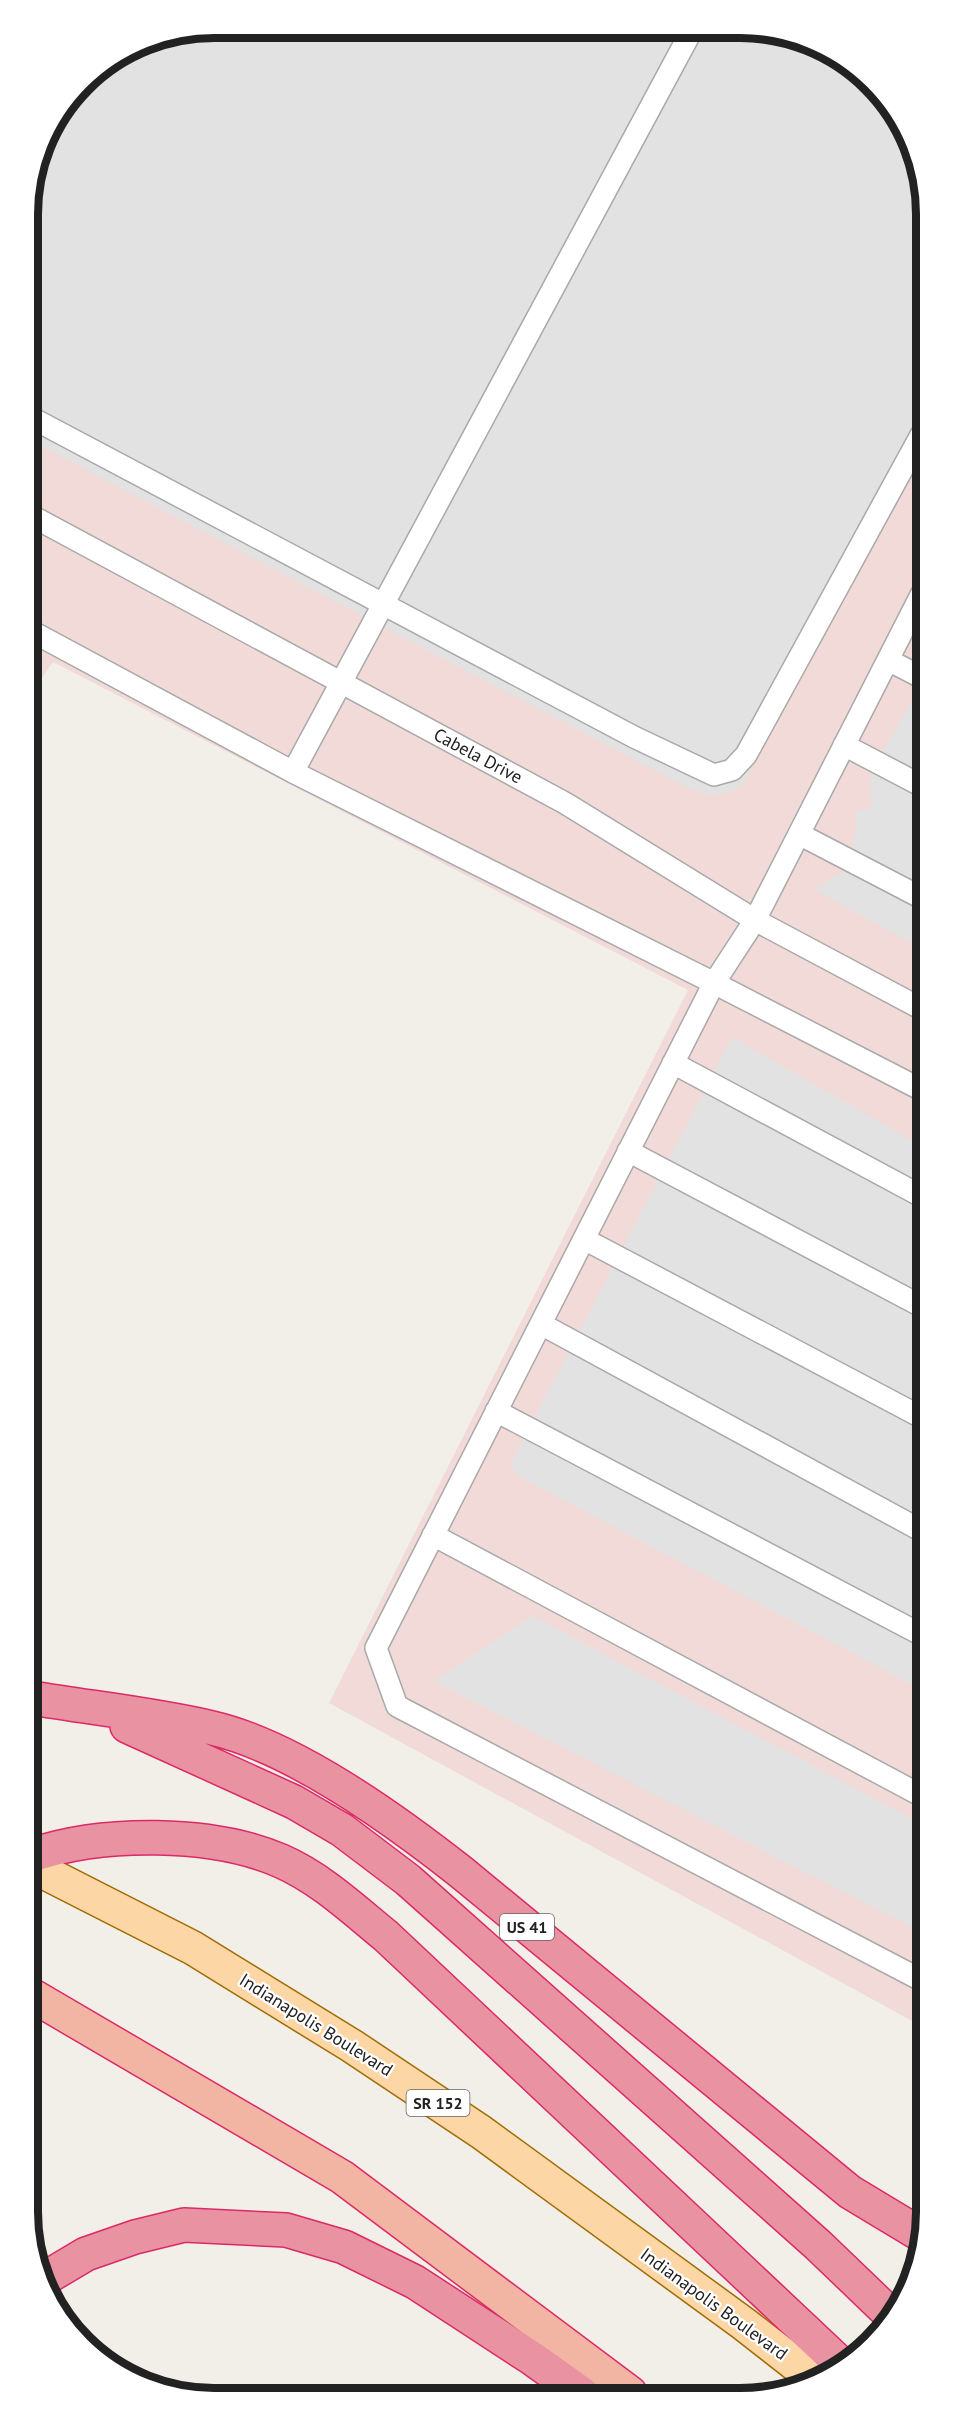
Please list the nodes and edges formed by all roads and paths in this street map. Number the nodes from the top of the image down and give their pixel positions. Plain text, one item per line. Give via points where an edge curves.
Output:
1 (688, 38) edge
2 (38, 421) edge
3 (916, 444) edge
4 (38, 519) edge
5 (384, 603) junction
6 (916, 606) edge
7 (38, 635) edge
8 (888, 660) junction
9 (916, 674) edge
10 (342, 682) junction
11 (844, 745) junction
12 (293, 772) junction
13 (916, 783) edge
14 (799, 834) junction
15 (916, 895) edge
16 (754, 920) junction
17 (714, 983) junction
18 (916, 1006) edge
19 (673, 1063) junction
20 (916, 1087) edge
21 (628, 1151) junction
22 (916, 1193) edge
23 (584, 1239) junction
24 (915, 1303) edge
25 (541, 1324) junction
26 (496, 1411) junction
27 (915, 1414) edge
28 (915, 1527) edge
29 (433, 1536) junction
30 (915, 1631) edge
31 (37, 1699) edge
32 (86, 1708) junction
33 (915, 1792) edge
34 (37, 1854) edge
35 (37, 1869) edge
36 (915, 1977) edge
37 (37, 1998) edge
38 (914, 2231) edge
39 (49, 2276) edge
40 (886, 2310) edge
41 (836, 2359) edge
42 (808, 2374) edge
43 (574, 2388) edge
44 (623, 2388) edge

1 - 5 lane
2 - 5 lane
3 - 5 lane via 746,755 732,770 714,775 634,737
4 - 10 lane, Cabela Drive
5 - 10 lane
6 - 8 lane
7 - 12 lane
8 - 9 lane
8 - 11 lane
10 - 12 lane
10 - 16 lane, Cabela Drive via 565,803
11 - 13 lane
11 - 14 lane
12 - 17 lane
14 - 15 lane
14 - 16 lane
16 - 17 lane
16 - 18 lane, Cabela Drive
17 - 19 lane
17 - 20 lane
19 - 21 lane
19 - 22 lane
21 - 23 lane
21 - 24 lane
23 - 25 lane
23 - 27 lane
25 - 26 lane
25 - 28 lane
26 - 29 lane
26 - 30 lane
29 - 33 lane
29 - 36 lane via 376,1648 397,1706
31 - 32 highway, US 41
32 - 38 highway, US 41 via 224,1732 273,1750 400,1824 850,2192
32 - 40 highway via 294,1802 370,1851 408,1880
34 - 41 highway via 94,1840 166,1839 229,1845 281,1861 330,1890 394,1943
35 - 42 main road, Indianapolis Boulevard / SR 152 via 193,1948 352,2046 481,2132
37 - 44 highway via 342,2177
39 - 43 highway via 86,2254 184,2225 286,2230 344,2247 415,2282

